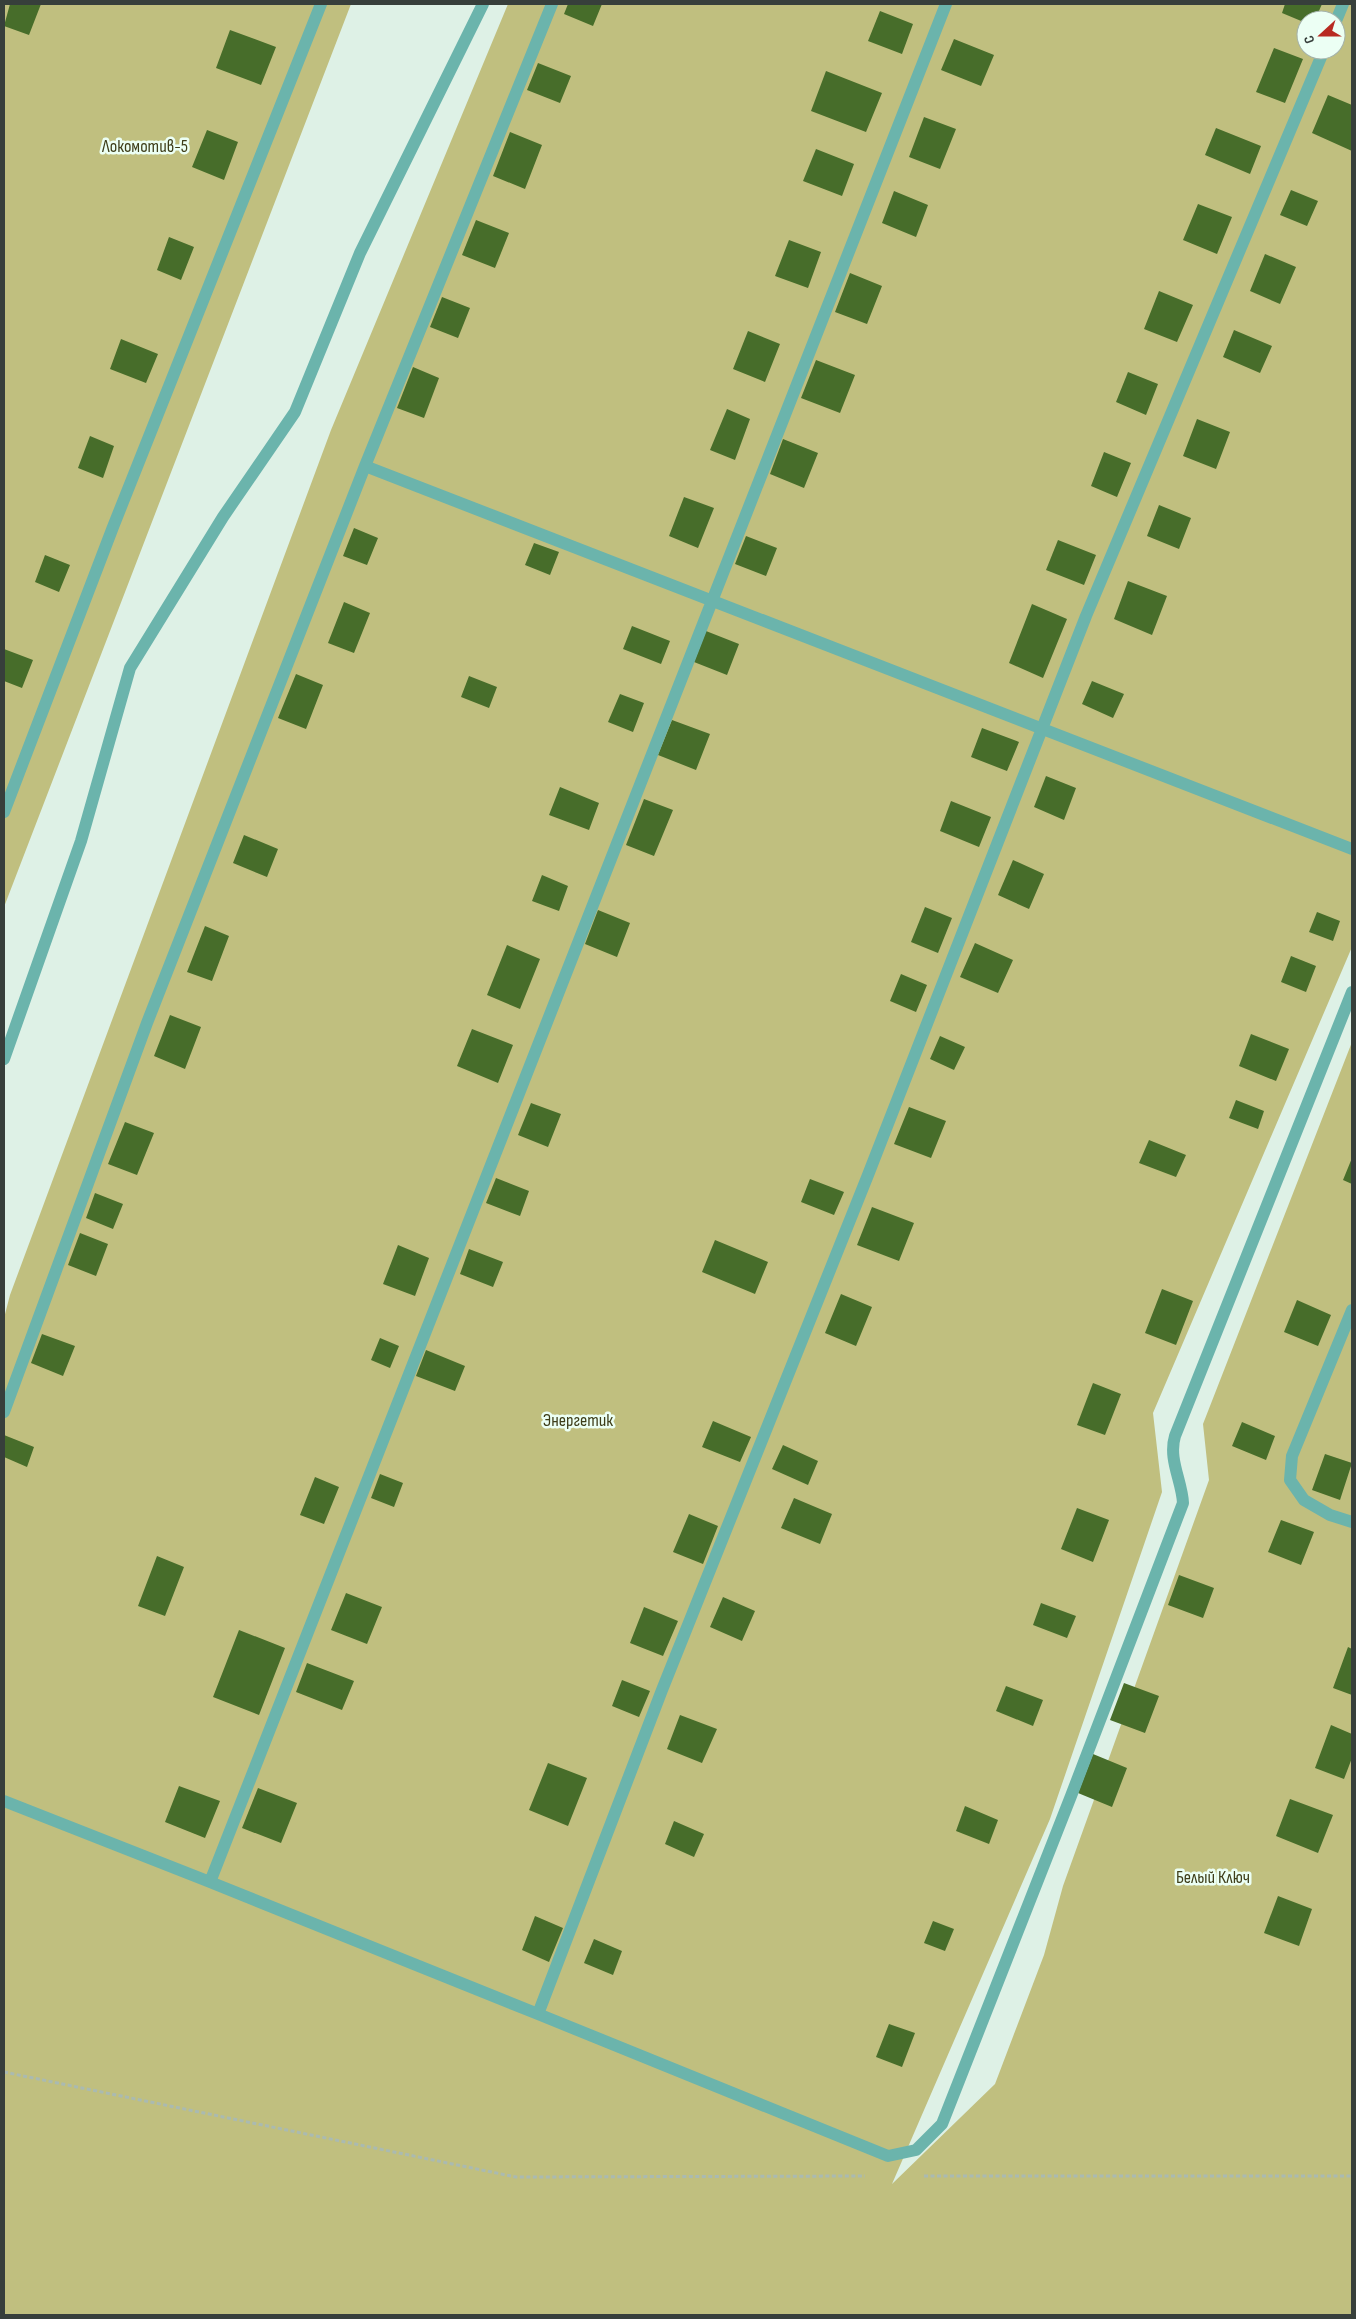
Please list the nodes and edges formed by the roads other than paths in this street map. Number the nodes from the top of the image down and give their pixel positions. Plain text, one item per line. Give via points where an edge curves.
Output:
1 (321, 4) edge
2 (483, 4) edge
3 (552, 4) edge
4 (946, 4) edge
5 (1320, 60) edge
6 (365, 466) junction
7 (713, 599) junction
8 (1043, 729) junction
9 (4, 812) edge
10 (1352, 849) edge
11 (1352, 992) edge
12 (4, 1060) edge
13 (1352, 1310) edge
14 (4, 1412) edge
15 (1352, 1522) edge
16 (4, 1801) edge
17 (210, 1882) junction
18 (538, 2014) junction

1 - 9 lane via 113,527
2 - 12 lane via 360,253 295,412 223,517 130,668 81,841
3 - 6 lane
4 - 7 lane
5 - 8 lane via 1086,616
6 - 7 lane
6 - 14 lane via 147,1023
7 - 8 lane
7 - 17 lane
8 - 10 lane
8 - 18 lane via 666,1681
11 - 18 lane via 1175,1436 1173,1456 1183,1503 1072,1796 942,2124 916,2150 888,2156
13 - 15 lane via 1292,1456 1290,1480 1304,1500 1330,1515
16 - 17 lane
17 - 18 lane

